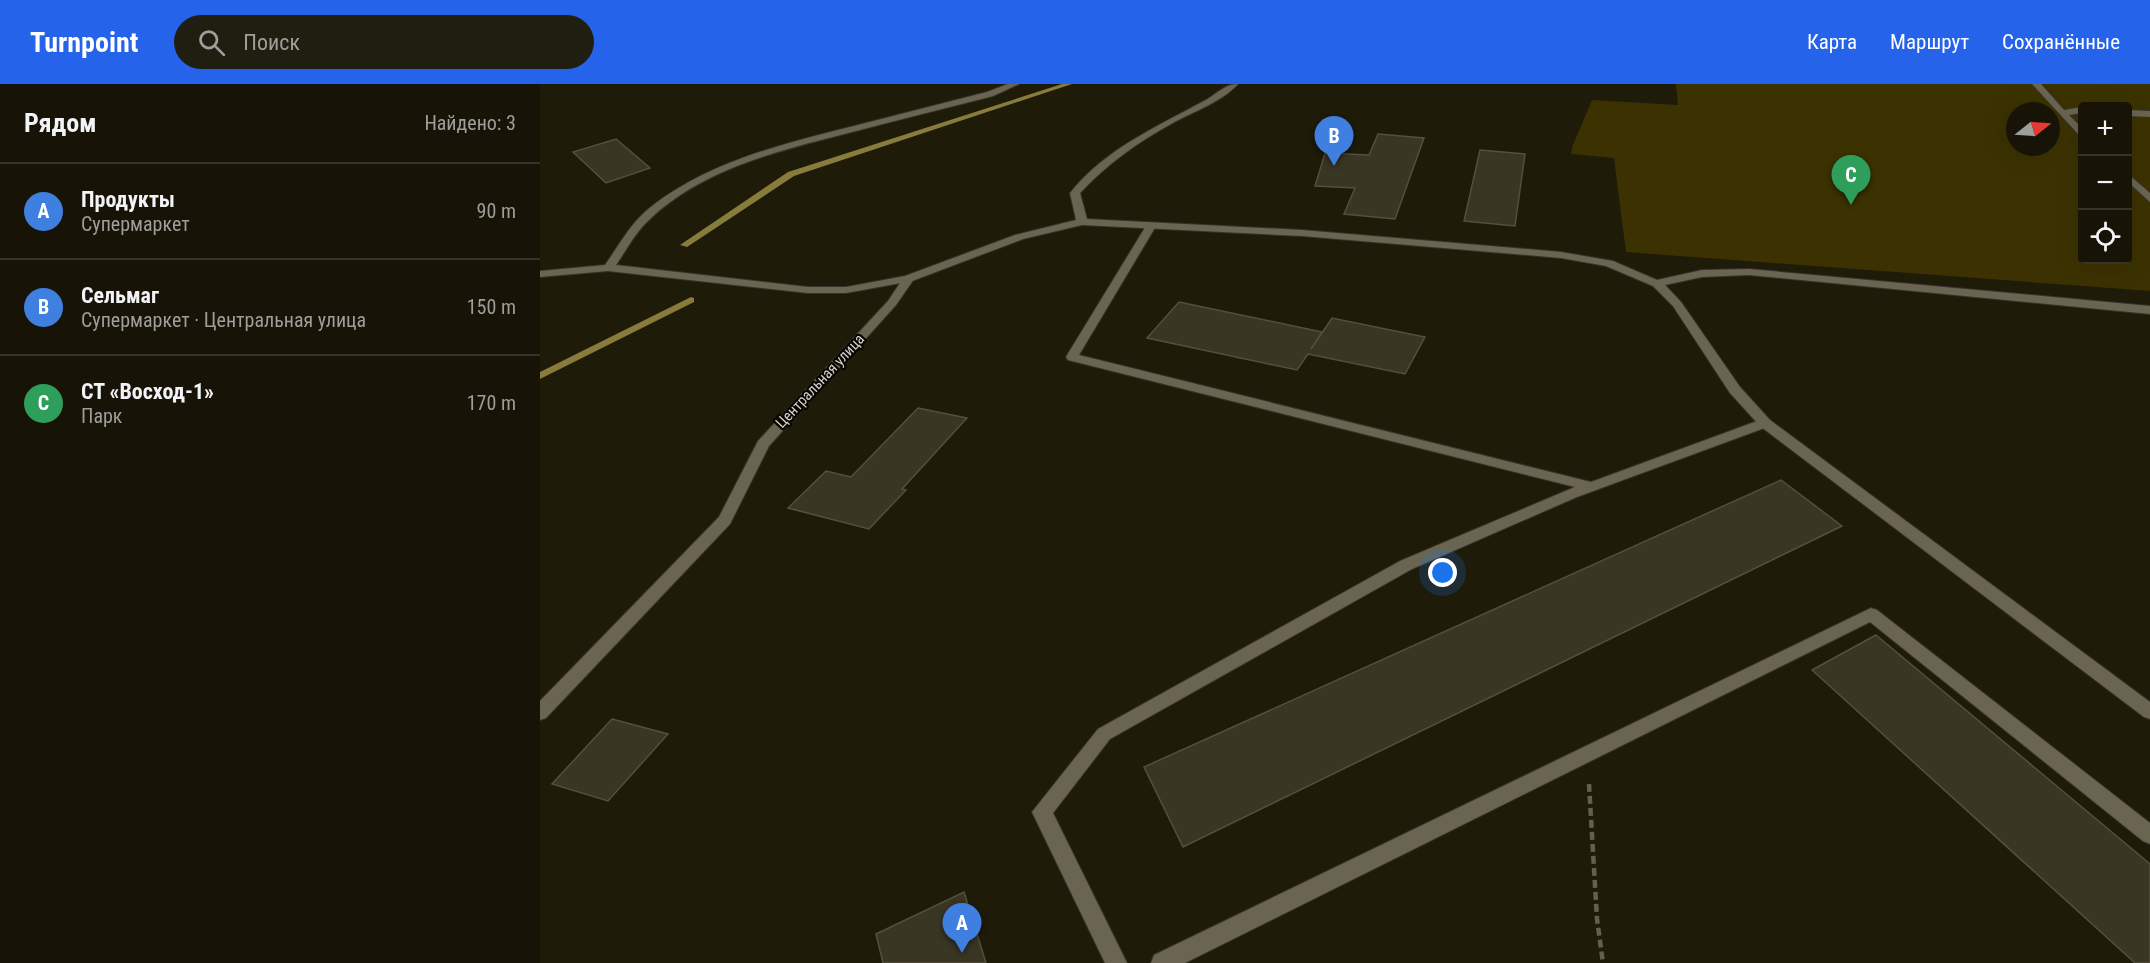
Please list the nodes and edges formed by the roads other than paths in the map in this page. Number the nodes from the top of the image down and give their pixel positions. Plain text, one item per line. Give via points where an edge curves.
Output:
1 (1015, 84) edge
2 (1234, 84) edge
3 (2037, 84) edge
4 (2078, 111) edge
5 (2062, 113) junction
6 (2132, 113) edge
7 (2150, 114) edge
8 (2078, 129) edge
9 (2132, 182) edge
10 (2150, 199) edge
11 (1082, 222) junction
12 (1151, 226) junction
13 (608, 268) junction
14 (540, 274) edge
15 (908, 279) junction
16 (1657, 284) junction
17 (2150, 310) edge
18 (1765, 423) junction
19 (1593, 487) junction
20 (2150, 712) edge
21 (540, 714) edge
22 (2150, 835) edge
23 (1116, 963) edge
24 (1162, 963) edge

1 - 13 street via 809,141 708,175 647,215
2 - 11 street via 1218,99 1167,123 1090,175 1075,193
3 - 5 street
4 - 5 street
5 - 8 street
6 - 7 street
9 - 10 street
11 - 12 street
11 - 15 street via 1019,237
12 - 16 street via 1302,233 1561,255 1609,263
12 - 19 street via 1072,357
13 - 14 street
13 - 15 street via 808,290 867,288
15 - 21 street, Центральная улица via 892,303 763,444 725,520
16 - 17 street via 1680,275 1749,272
16 - 18 street via 1677,304 1735,390
18 - 19 street
18 - 20 street
19 - 23 street via 1406,565 1104,734 1042,812
22 - 24 street via 1871,614

